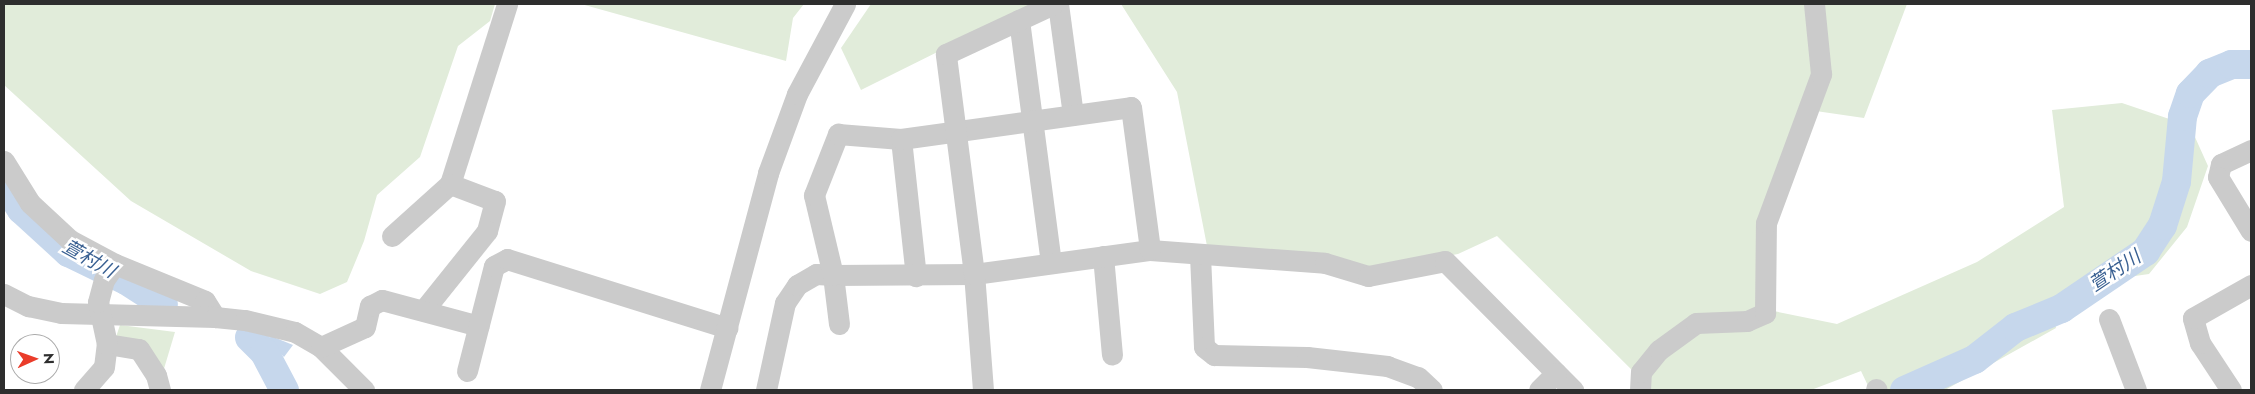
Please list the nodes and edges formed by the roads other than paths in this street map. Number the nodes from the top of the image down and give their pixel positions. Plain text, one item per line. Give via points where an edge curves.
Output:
1 (507, 4) edge
2 (845, 4) edge
3 (1053, 4) edge
4 (1058, 4) edge
5 (1814, 4) edge
6 (1019, 20) junction
7 (1073, 115) junction
8 (1032, 121) junction
9 (954, 132) junction
10 (901, 140) junction
11 (2251, 150) edge
12 (4, 161) edge
13 (450, 184) junction
14 (2251, 231) edge
15 (392, 236) dead end
16 (1150, 250) junction
17 (1200, 255) junction
18 (1103, 256) junction
19 (1051, 263) junction
20 (110, 272) junction
21 (974, 274) junction
22 (833, 275) junction
23 (916, 276) junction
24 (2251, 285) edge
25 (4, 294) edge
26 (423, 311) junction
27 (98, 315) junction
28 (215, 316) junction
29 (2109, 319) dead end
30 (839, 324) dead end
31 (479, 326) junction
32 (728, 328) junction
33 (107, 344) junction
34 (321, 346) junction
35 (1112, 355) dead end
36 (467, 371) dead end
37 (1556, 373) junction
38 (84, 390) edge
39 (160, 390) edge
40 (364, 390) edge
41 (710, 390) edge
42 (766, 390) edge
43 (983, 390) edge
44 (1432, 390) edge
45 (1539, 390) edge
46 (1573, 390) edge
47 (1640, 390) edge
48 (2136, 390) edge
49 (2231, 390) edge

1 - 13 street
2 - 32 street via 797,94 768,173
3 - 6 street
4 - 7 street
5 - 47 street via 1821,74 1766,223 1765,312 1747,321 1696,323 1659,350 1641,372
6 - 8 street
6 - 9 street via 946,54
7 - 8 street
7 - 16 street via 1130,107
8 - 9 street
8 - 19 street
9 - 10 street
9 - 21 street
10 - 22 street via 838,134 814,195
10 - 23 street
11 - 14 street via 2221,164 2218,177
12 - 20 street via 30,203
13 - 15 street
13 - 26 street via 495,201 487,231
16 - 17 street
16 - 18 street
17 - 37 street via 1325,263 1368,276 1445,261
17 - 44 street via 1204,346 1214,355 1306,357 1387,366 1418,377
18 - 19 street
18 - 35 street
19 - 21 street
20 - 27 street via 98,302
20 - 28 street via 205,301
21 - 23 street
21 - 43 street
22 - 23 street
22 - 30 street
22 - 42 street via 816,274 797,285 785,303
24 - 49 street via 2193,318 2200,342
25 - 27 street via 28,306 60,313
26 - 31 street
26 - 34 street via 382,300 370,306 365,327
27 - 28 street
27 - 33 street
28 - 34 street via 295,332
29 - 48 street
31 - 32 street via 494,266 507,259
31 - 36 street
32 - 41 street
33 - 38 street via 104,367
33 - 39 street via 139,349 156,376
34 - 40 street
37 - 45 street
37 - 46 street

